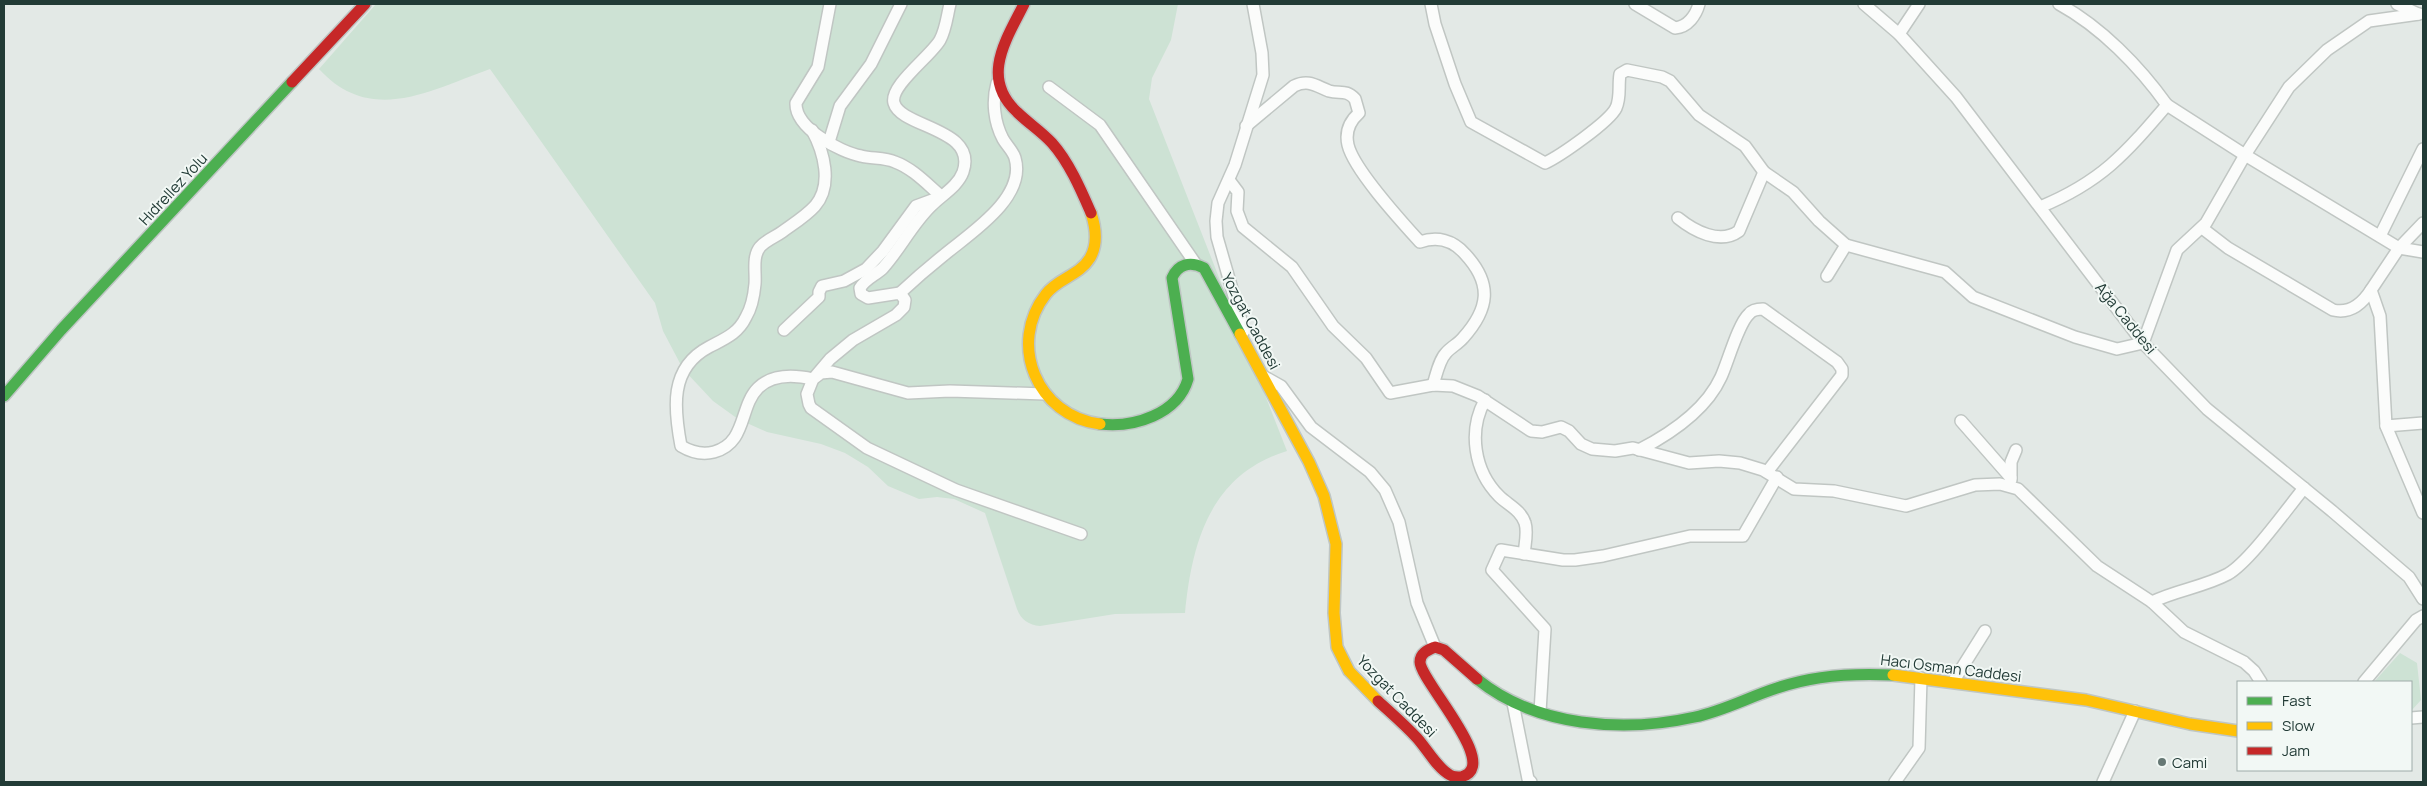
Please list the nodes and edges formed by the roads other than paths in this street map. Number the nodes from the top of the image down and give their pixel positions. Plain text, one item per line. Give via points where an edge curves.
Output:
1 (365, 4) edge
2 (830, 4) edge
3 (901, 4) edge
4 (950, 4) edge
5 (1024, 4) edge
6 (1252, 4) edge
7 (1431, 4) edge
8 (1635, 4) edge
9 (1699, 4) edge
10 (1864, 4) edge
11 (1918, 4) edge
12 (2059, 4) edge
13 (2397, 4) edge
14 (2421, 15) edge
15 (1898, 34) junction
16 (998, 79) junction
17 (1049, 87) dead end
18 (2166, 105) junction
19 (1246, 126) junction
20 (812, 130) junction
21 (829, 142) junction
22 (2423, 149) edge
23 (2245, 155) junction
24 (1764, 172) junction
25 (1229, 180) junction
26 (941, 196) junction
27 (2040, 207) junction
28 (1678, 218) dead end
29 (2423, 223) edge
30 (2202, 228) junction
31 (2380, 236) junction
32 (1846, 245) junction
33 (2398, 248) junction
34 (2423, 252) edge
35 (1195, 263) junction
36 (1827, 276) dead end
37 (2371, 290) junction
38 (900, 294) junction
39 (784, 330) dead end
40 (2143, 343) junction
41 (1248, 347) junction
42 (1263, 376) junction
43 (812, 379) junction
44 (1433, 385) junction
45 (1045, 394) junction
46 (4, 396) edge
47 (1485, 400) junction
48 (1961, 422) dead end
49 (2423, 423) edge
50 (2386, 426) junction
51 (1639, 450) junction
52 (2016, 450) dead end
53 (1772, 474) junction
54 (2012, 483) junction
55 (2304, 488) junction
56 (2423, 512) edge
57 (1081, 534) dead end
58 (1524, 554) junction
59 (2422, 589) edge
60 (2152, 602) junction
61 (2423, 616) edge
62 (1985, 631) dead end
63 (1440, 648) junction
64 (1921, 678) junction
65 (2260, 681) edge
66 (2365, 681) edge
67 (1952, 682) junction
68 (1513, 703) junction
69 (2135, 711) junction
70 (1540, 712) junction
71 (2237, 731) edge
72 (1531, 782) edge
73 (1896, 782) edge
74 (2103, 782) edge

1 - 46 street, Hıdrellez Yolu via 61,330
2 - 20 street via 818,67 796,104 799,116
3 - 21 street via 871,64 840,106
4 - 26 street via 940,40 893,97 900,112 947,136 960,147 963,172
5 - 16 street via 999,58
6 - 19 street via 1264,68
7 - 24 street via 1455,84 1471,122 1545,163 1610,116 1616,109 1620,74 1627,70 1670,81 1699,115 1745,146
8 - 9 street via 1675,28 1687,24
10 - 15 street, Ağa Caddesi
11 - 15 street
12 - 18 street via 2076,13 2126,57
13 - 14 street
14 - 23 street via 2369,20 2327,50 2289,88
15 - 27 street, Ağa Caddesi via 1956,97
16 - 38 street via 995,114 1003,138 1015,156 1017,168 1013,184 1003,202 983,224
16 - 45 street via 1010,105 1057,150 1090,212 1095,229 1087,263 1046,293 1030,324 1027,343 1029,363
17 - 35 street via 1100,125
18 - 23 street
18 - 27 street via 2113,164 2073,192
19 - 25 street
19 - 44 street via 1299,84 1311,83 1332,92 1344,91 1355,98 1359,113 1349,128 1348,146 1382,199 1420,242 1438,239 1457,246 1484,283 1486,297 1483,310 1463,339 1444,354
20 - 21 street
20 - 43 street via 824,167 821,197 810,211 761,246 755,262 754,293 746,318 732,335 702,351 686,370 678,386 675,404 681,446 700,453 719,450 738,432 754,392 762,384 786,377
21 - 26 street via 858,156 895,162
22 - 31 street
23 - 30 street
23 - 31 street
24 - 28 street via 1735,234 1726,237 1709,235
24 - 32 street via 1793,192
25 - 41 street via 1218,203 1216,229
25 - 44 street via 1238,192 1237,211 1243,227 1292,268 1333,326 1366,358 1386,391 1396,393
26 - 38 street via 912,226 883,268 860,288 861,294 868,298
26 - 39 street via 916,206 875,261 850,278 822,286 820,297
27 - 40 street, Ağa Caddesi
29 - 33 street
30 - 37 street via 2228,248 2333,310 2343,312 2352,309
30 - 40 street via 2177,250
31 - 33 street
32 - 36 street
32 - 40 street via 1945,272 1973,298 2075,337 2117,349
33 - 34 street
33 - 37 street
35 - 41 street, Yozgat Caddesi via 1207,272
35 - 45 street via 1180,266 1172,278 1188,374 1185,389 1173,404 1145,419 1105,426 1074,417
37 - 50 street via 2380,316
38 - 43 street via 905,300 900,311 853,340
40 - 55 street, Ağa Caddesi via 2207,409
41 - 42 street, Yozgat Caddesi
42 - 63 street via 1281,386 1311,427 1370,472 1385,490 1399,522 1417,604
42 - 63 street, Yozgat Caddesi via 1317,479 1333,526 1337,559 1334,622 1344,663 1446,772 1460,777 1468,773 1472,765 1468,744 1420,664 1423,653
43 - 45 street via 821,373 832,372 908,393
43 - 57 street via 807,394 811,408 867,448 956,490
44 - 47 street via 1463,389
47 - 51 street via 1531,431 1560,427 1592,449
47 - 58 street via 1475,426 1478,454 1494,491 1519,511 1524,520 1527,527
48 - 54 street
49 - 50 street
50 - 56 street
51 - 53 street via 1680,462 1730,461
51 - 53 street via 1680,424 1704,401 1720,379 1747,315 1762,309 1837,362 1842,372
52 - 54 street via 2011,462
53 - 54 street via 1794,489 1834,491 1906,506 1975,485
53 - 58 street via 1743,536 1690,536 1575,560
54 - 60 street via 2097,566
55 - 59 street, Ağa Caddesi
55 - 60 street via 2239,566 2217,579
58 - 70 street via 1501,550 1492,570 1545,629
60 - 65 street via 2184,632 2244,662
61 - 66 street via 2416,620
62 - 67 street
63 - 68 street, Hacı Osman Caddesi via 1488,688
64 - 67 street, Hacı Osman Caddesi
64 - 70 street, Hacı Osman Caddesi via 1875,674 1815,679 1780,687 1713,712 1670,721 1598,724
64 - 73 street via 1919,748
67 - 69 street, Hacı Osman Caddesi
68 - 70 street, Hacı Osman Caddesi
68 - 72 street
69 - 71 street, Hacı Osman Caddesi
69 - 74 street

